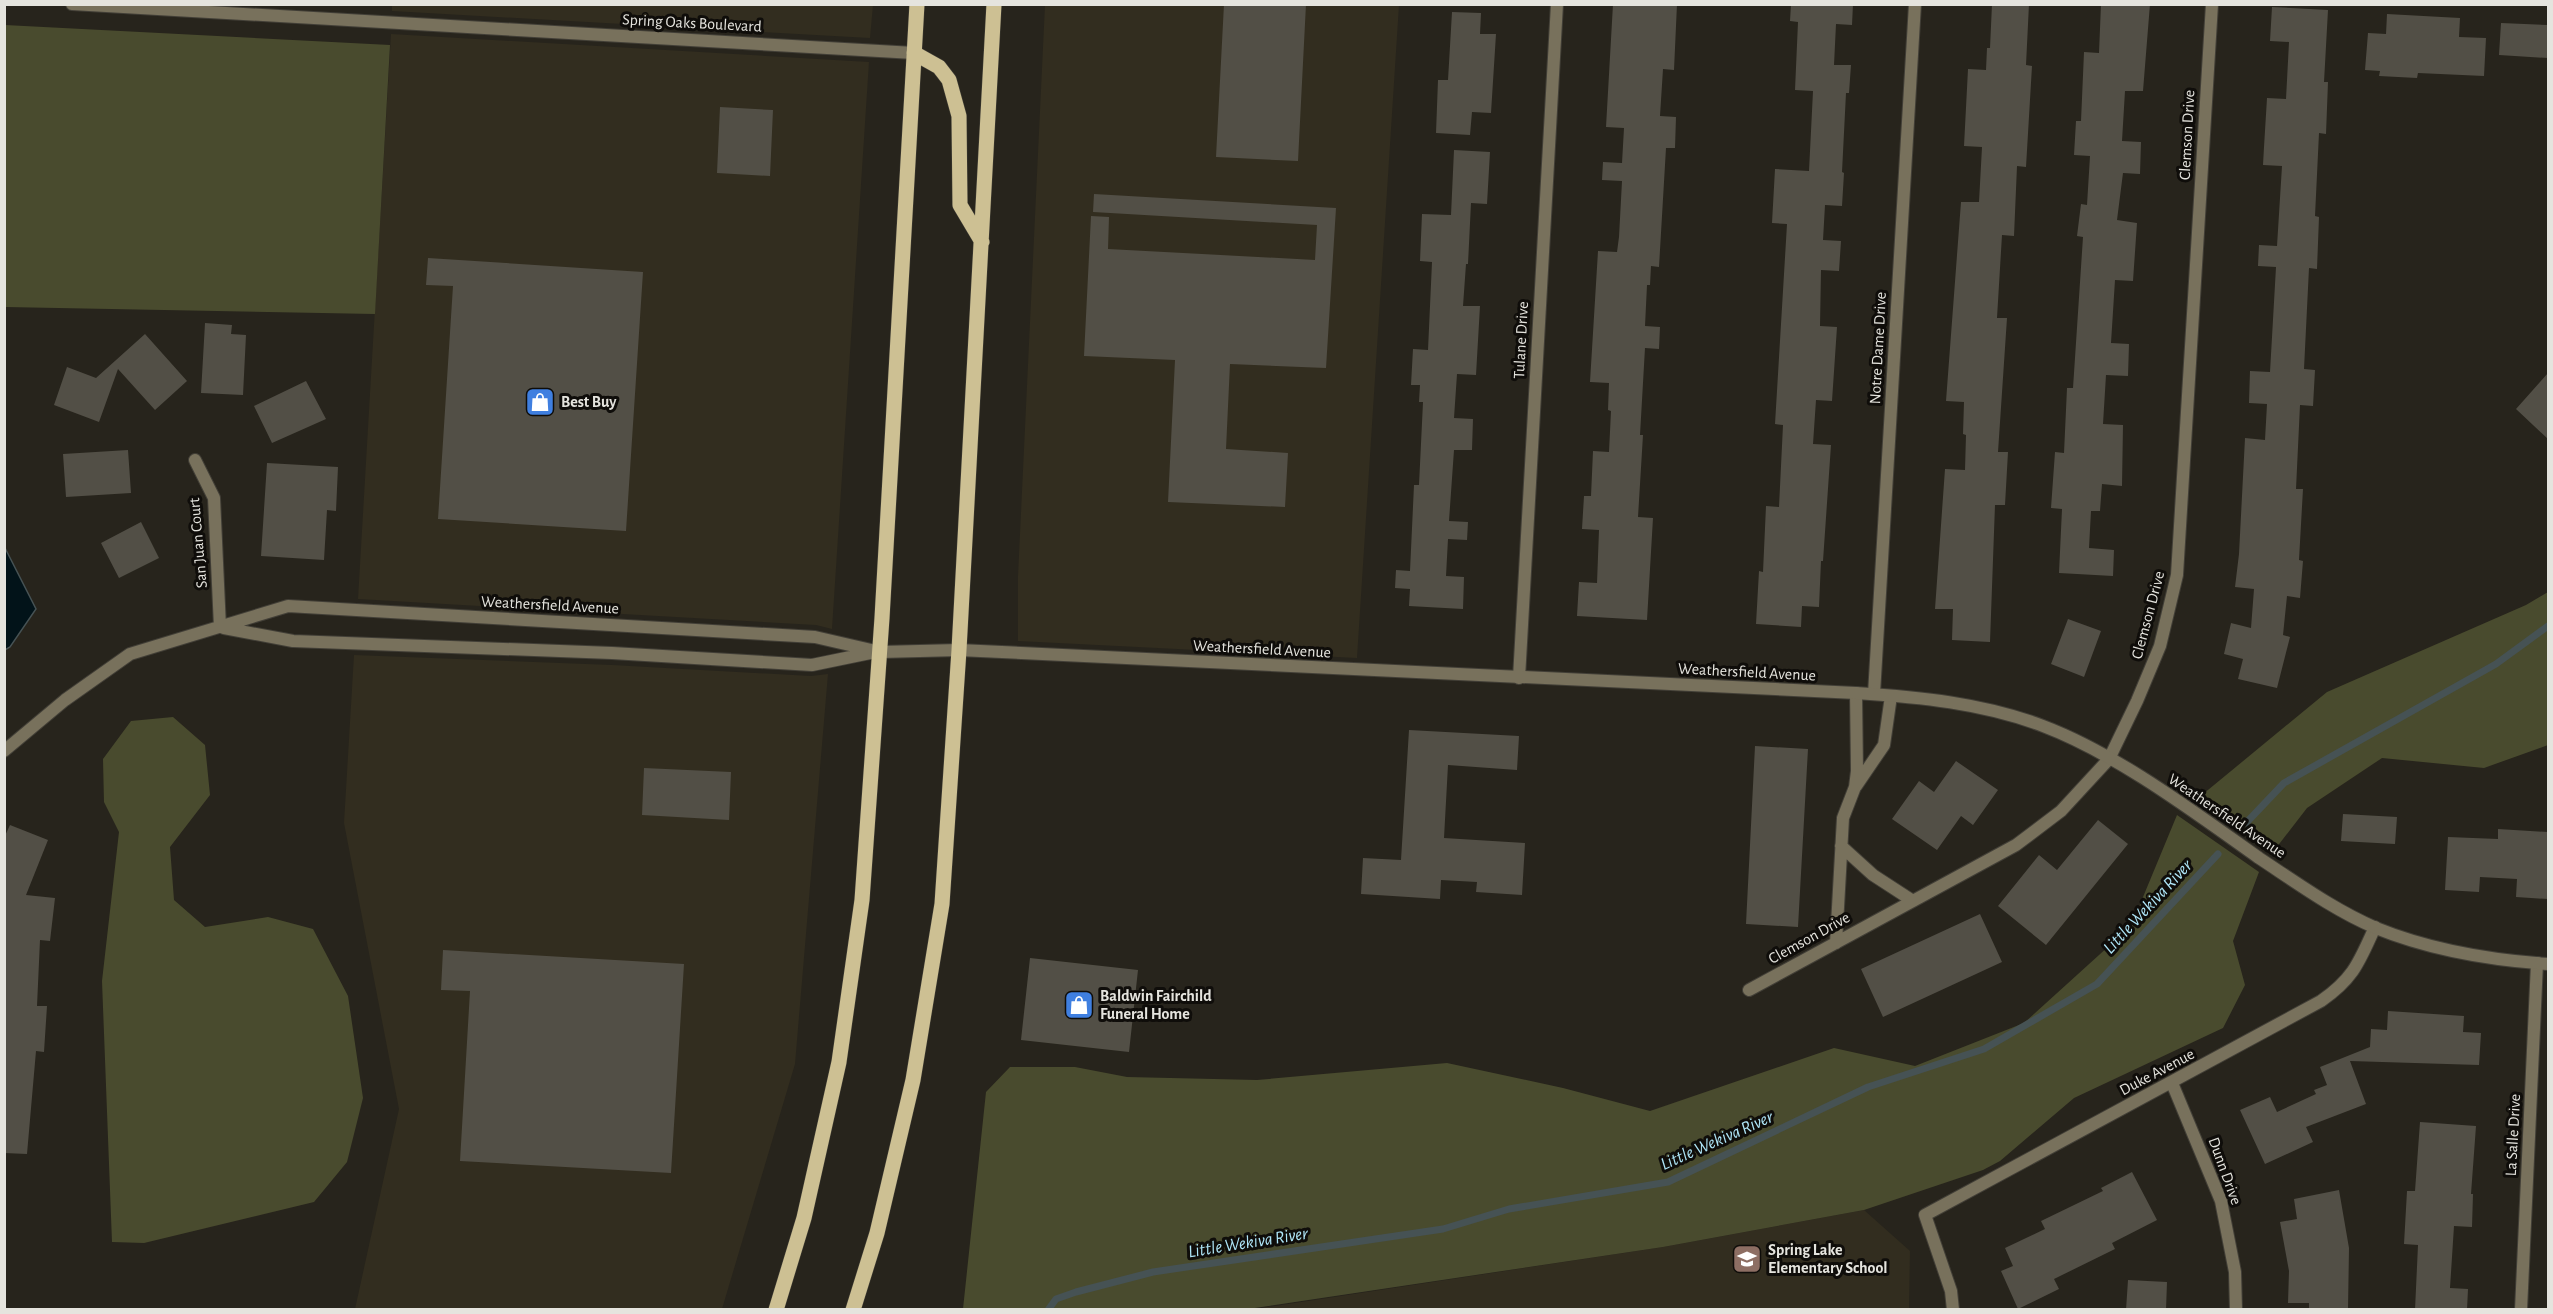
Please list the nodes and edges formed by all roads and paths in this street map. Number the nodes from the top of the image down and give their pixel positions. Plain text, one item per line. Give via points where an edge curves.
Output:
1 (72, 4) edge
2 (916, 4) edge
3 (994, 4) edge
4 (1557, 4) edge
5 (1915, 4) edge
6 (2212, 4) edge
7 (914, 53) junction
8 (982, 242) junction
9 (195, 460) dead end
10 (220, 627) junction
11 (959, 650) junction
12 (880, 652) junction
13 (1519, 678) junction
14 (1856, 693) junction
15 (1874, 694) junction
16 (1891, 696) junction
17 (4, 751) edge
18 (2109, 759) junction
19 (1855, 787) junction
20 (1841, 846) junction
21 (1913, 901) junction
22 (2375, 927) junction
23 (1836, 943) junction
24 (2543, 963) edge
25 (1749, 990) dead end
26 (2172, 1083) junction
27 (776, 1310) edge
28 (853, 1310) edge
29 (1953, 1310) edge
30 (2236, 1310) edge
31 (2521, 1310) edge

1 - 7 street, Spring Oaks Boulevard
2 - 7 main road
3 - 8 main road
4 - 13 street, Tulane Drive
5 - 15 street, Notre Dame Drive
6 - 18 street, Clemson Drive via 2177,575 2160,646
7 - 8 main road via 939,67 949,80 959,116 960,205
7 - 12 main road
8 - 11 main road
9 - 10 street, San Juan Court via 214,498
10 - 12 street, Weathersfield Avenue via 293,641 812,665
10 - 12 street, Weathersfield Avenue via 288,606 815,637
10 - 17 street, Weathersfield Avenue via 130,654 64,700
11 - 12 street, Weathersfield Avenue
11 - 13 street, Weathersfield Avenue
11 - 28 main road via 942,904 913,1080 877,1233
12 - 27 main road via 862,900 839,1062 804,1218
13 - 14 street, Weathersfield Avenue
14 - 15 street, Weathersfield Avenue
14 - 19 street
15 - 16 street, Weathersfield Avenue
16 - 18 street, Weathersfield Avenue via 1990,710 2043,726
16 - 19 street via 1884,745
18 - 21 street, Clemson Drive via 2061,811 2016,844
18 - 22 street, Weathersfield Avenue via 2188,808 2313,895
19 - 20 street via 1843,818
20 - 21 street via 1873,875
20 - 23 street
21 - 23 street, Clemson Drive
22 - 24 street, Weathersfield Avenue via 2462,953
22 - 26 street, Duke Avenue via 2357,966 2342,987
23 - 25 street, Clemson Drive
24 - 31 street, La Salle Drive
26 - 29 street, Duke Avenue via 1925,1215 1951,1291
26 - 30 street, Dunn Drive via 2221,1201 2235,1272

